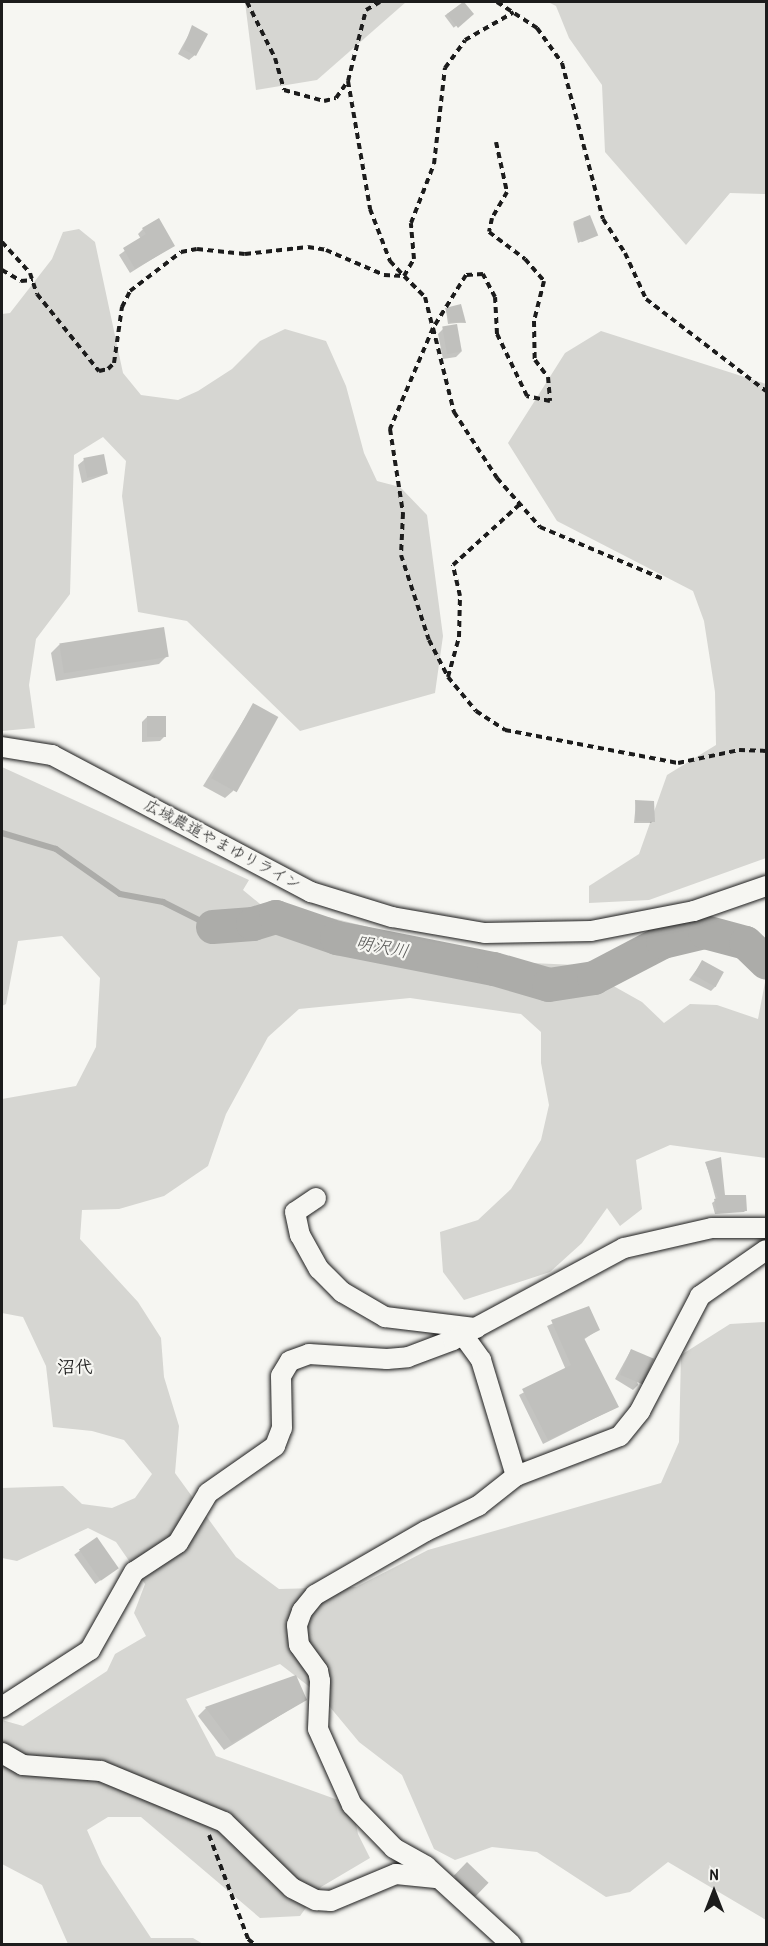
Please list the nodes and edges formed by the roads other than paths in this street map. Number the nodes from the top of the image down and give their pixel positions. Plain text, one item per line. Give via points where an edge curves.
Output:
1 (2, 747) edge
2 (766, 886) edge
3 (316, 1198) dead end
4 (766, 1227) edge
5 (766, 1250) edge
6 (470, 1331) junction
7 (516, 1476) junction
8 (2, 1707) edge
9 (2, 1753) edge
10 (436, 1878) junction
11 (511, 1944) edge

1 - 2 street, 広域農道やまゆりライン via 52,755 311,892 392,917 485,933 591,931 694,911
3 - 6 street via 295,1212 300,1235 319,1269 342,1292 385,1317
4 - 6 street via 712,1228 624,1248
5 - 7 street via 700,1296 640,1411 620,1436
6 - 7 street
6 - 8 street via 432,1349 397,1359 309,1354 290,1361 281,1376 282,1428 274,1446 208,1493 178,1543 134,1572 90,1650
7 - 10 street via 478,1506 315,1595 297,1625 302,1654 318,1671 318,1729 352,1805 394,1848 421,1862
9 - 10 street via 24,1765 101,1772 200,1812 235,1829 292,1888 316,1900 331,1901 396,1874
10 - 11 street

